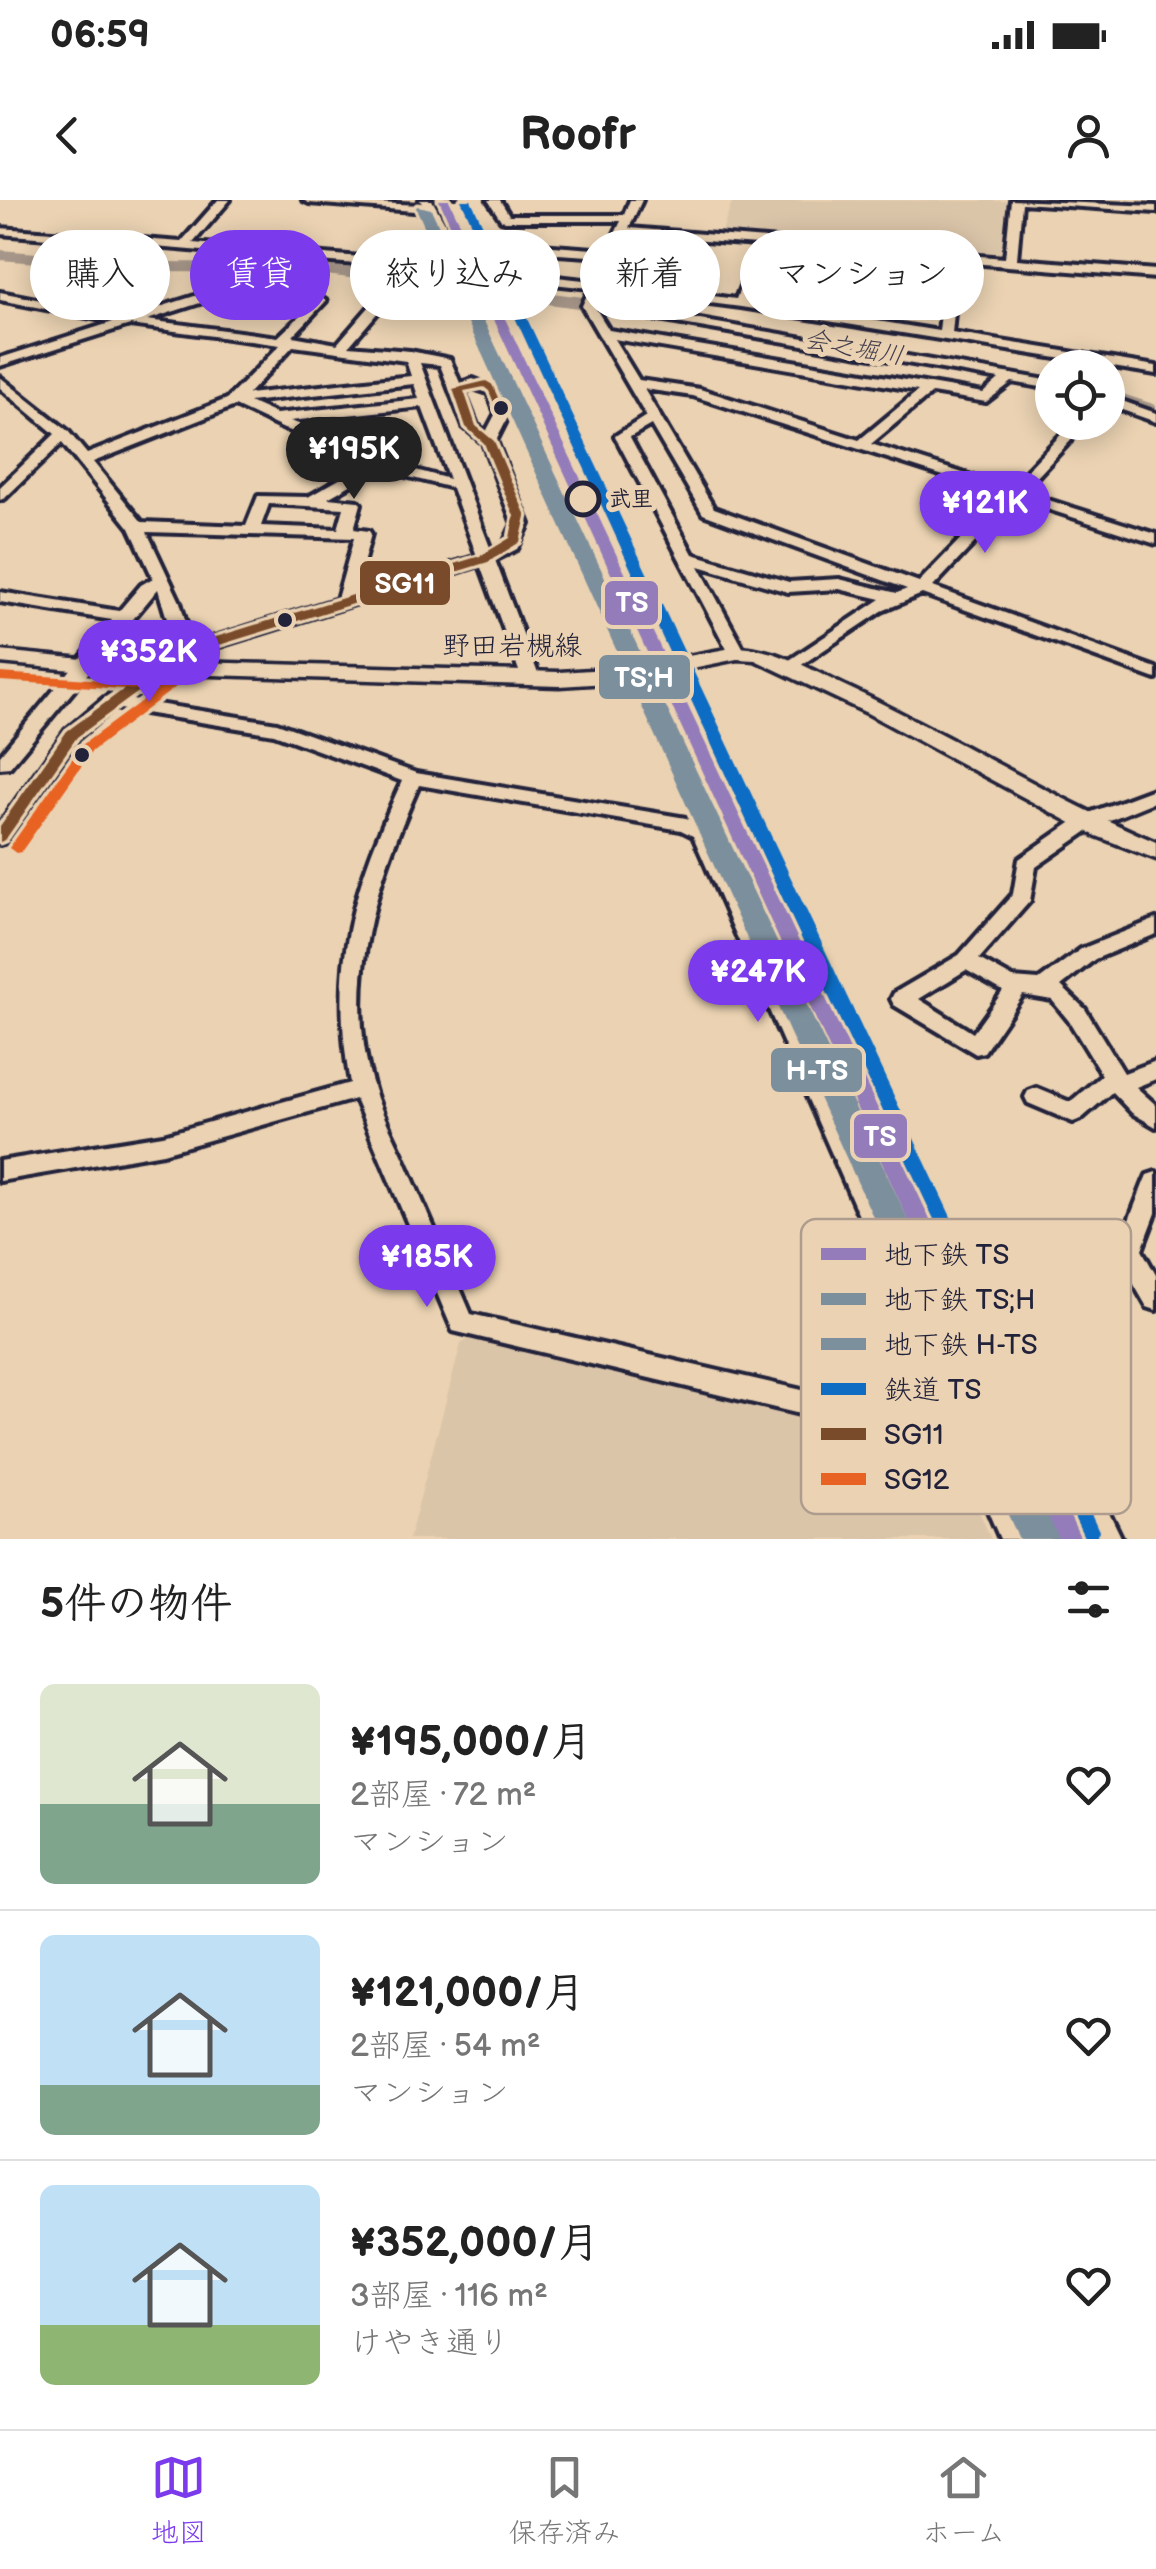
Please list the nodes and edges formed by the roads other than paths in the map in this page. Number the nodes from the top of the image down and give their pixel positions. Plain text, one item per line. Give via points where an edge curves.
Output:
1 (224, 200) edge
2 (309, 200) edge
3 (452, 200) edge
4 (494, 200) edge
5 (520, 200) edge
6 (550, 200) edge
7 (636, 200) edge
8 (1019, 200) edge
9 (337, 201) edge
10 (369, 202) edge
11 (428, 204) edge
12 (1117, 204) edge
13 (1156, 209) edge
14 (558, 216) junction
15 (527, 217) junction
16 (625, 224) junction
17 (436, 230) edge
18 (467, 230) edge
19 (520, 230) edge
20 (623, 230) edge
21 (0, 231) edge
22 (740, 239) edge
23 (184, 246) junction
24 (984, 260) edge
25 (1011, 262) junction
26 (350, 267) edge
27 (1156, 274) edge
28 (0, 296) edge
29 (190, 302) edge
30 (305, 320) edge
31 (365, 320) edge
32 (600, 320) edge
33 (711, 320) edge
34 (856, 320) edge
35 (946, 320) edge
36 (128, 321) junction
37 (604, 333) junction
38 (945, 334) junction
39 (288, 340) junction
40 (342, 346) junction
41 (410, 355) junction
42 (0, 362) edge
43 (1156, 370) edge
44 (1009, 378) junction
45 (418, 379) junction
46 (0, 380) edge
47 (1035, 382) edge
48 (635, 384) junction
49 (456, 385) junction
50 (928, 388) junction
51 (234, 400) junction
52 (427, 402) junction
53 (1125, 406) edge
54 (654, 417) junction
55 (276, 418) junction
56 (1156, 418) edge
57 (63, 434) junction
58 (1063, 440) edge
59 (488, 441) junction
60 (861, 445) junction
61 (83, 461) junction
62 (375, 464) junction
63 (457, 484) junction
64 (1012, 492) junction
65 (0, 495) edge
66 (311, 502) junction
67 (137, 527) junction
68 (253, 528) junction
69 (345, 532) junction
70 (1156, 539) edge
71 (685, 557) junction
72 (484, 559) junction
73 (162, 578) junction
74 (923, 588) junction
75 (894, 596) junction
76 (0, 597) edge
77 (345, 601) junction
78 (124, 617) junction
79 (185, 651) junction
80 (737, 652) junction
81 (0, 657) edge
82 (83, 665) junction
83 (791, 667) junction
84 (162, 668) junction
85 (1156, 674) edge
86 (531, 679) junction
87 (110, 702) junction
88 (2, 762) edge
89 (44, 770) junction
90 (413, 778) junction
91 (1156, 794) edge
92 (1088, 821) junction
93 (0, 837) edge
94 (1156, 851) edge
95 (1156, 926) edge
96 (966, 960) junction
97 (1017, 987) junction
98 (1045, 987) junction
99 (1156, 1070) edge
100 (1115, 1081) junction
101 (362, 1088) junction
102 (1036, 1097) dead end
103 (1156, 1118) edge
104 (0, 1172) edge
105 (1156, 1182) edge
106 (873, 1219) edge
107 (1131, 1244) edge
108 (1131, 1256) edge
109 (1156, 1298) edge
110 (801, 1402) edge
111 (1004, 1514) edge
112 (1096, 1514) edge
113 (1015, 1539) edge
114 (1108, 1539) edge

1 - 23 street
2 - 9 street
3 - 18 street
4 - 15 street via 505,218
5 - 15 street
6 - 14 street
7 - 16 street
8 - 12 street
8 - 25 street
9 - 10 street
10 - 11 street
11 - 17 street
12 - 13 street
14 - 15 street
14 - 16 street
15 - 19 street
16 - 20 street
16 - 22 street
21 - 23 street
23 - 26 street
24 - 25 street
25 - 27 street
28 - 36 street
29 - 36 street
30 - 39 street
31 - 40 street
32 - 37 street
33 - 44 street
34 - 38 street
35 - 38 street
36 - 39 street
36 - 42 street
37 - 48 street
37 - 50 street
38 - 43 street
39 - 40 street
39 - 51 street
40 - 41 street
41 - 45 street
41 - 49 street via 445,362
44 - 47 street
44 - 50 street via 986,398
45 - 51 street
45 - 52 street
46 - 57 street
48 - 54 street
48 - 60 street via 694,392
49 - 59 street via 471,427
49 - 59 street via 491,387 503,413
50 - 60 street
51 - 55 street
51 - 61 street
52 - 55 street
52 - 63 street
53 - 56 street
54 - 71 street via 622,436
54 - 74 street via 708,511
55 - 62 street
57 - 61 street
57 - 65 street
58 - 64 street
59 - 72 street via 521,524 511,546
60 - 64 street
61 - 67 street
62 - 63 street
62 - 66 street
63 - 72 street
64 - 70 street
64 - 74 street
66 - 68 street via 263,499
66 - 69 street via 353,504
67 - 68 street
67 - 73 street
68 - 69 street
69 - 77 street via 363,534
71 - 75 street via 788,587 839,584
71 - 80 street
72 - 77 street
72 - 86 street
73 - 78 street
73 - 79 street
74 - 75 street
74 - 85 street
75 - 83 street
76 - 78 street
77 - 79 street
78 - 82 street
79 - 84 street
80 - 83 main road, 野田岩槻線
80 - 86 main road, 野田岩槻線 via 622,675
81 - 82 main road, 野田岩槻線
82 - 84 main road, 野田岩槻線
82 - 88 street
83 - 92 main road, 野田岩槻線
84 - 86 main road, 野田岩槻線
84 - 87 street
87 - 89 street
87 - 90 street via 277,729
88 - 89 street
89 - 93 street
90 - 101 street via 371,879 350,962
90 - 106 street via 686,824 701,832
91 - 92 street
92 - 94 main road, 野田岩槻線
92 - 96 street via 1026,864 1023,896
95 - 98 street via 1088,954
96 - 97 street
96 - 97 street via 902,1000 976,1046
97 - 98 street
98 - 100 street via 1063,997
99 - 100 street
100 - 102 street via 1074,1113
100 - 103 street
101 - 104 street via 163,1144
101 - 110 street via 462,1322
105 - 107 street
108 - 109 street
111 - 113 street
112 - 114 street

